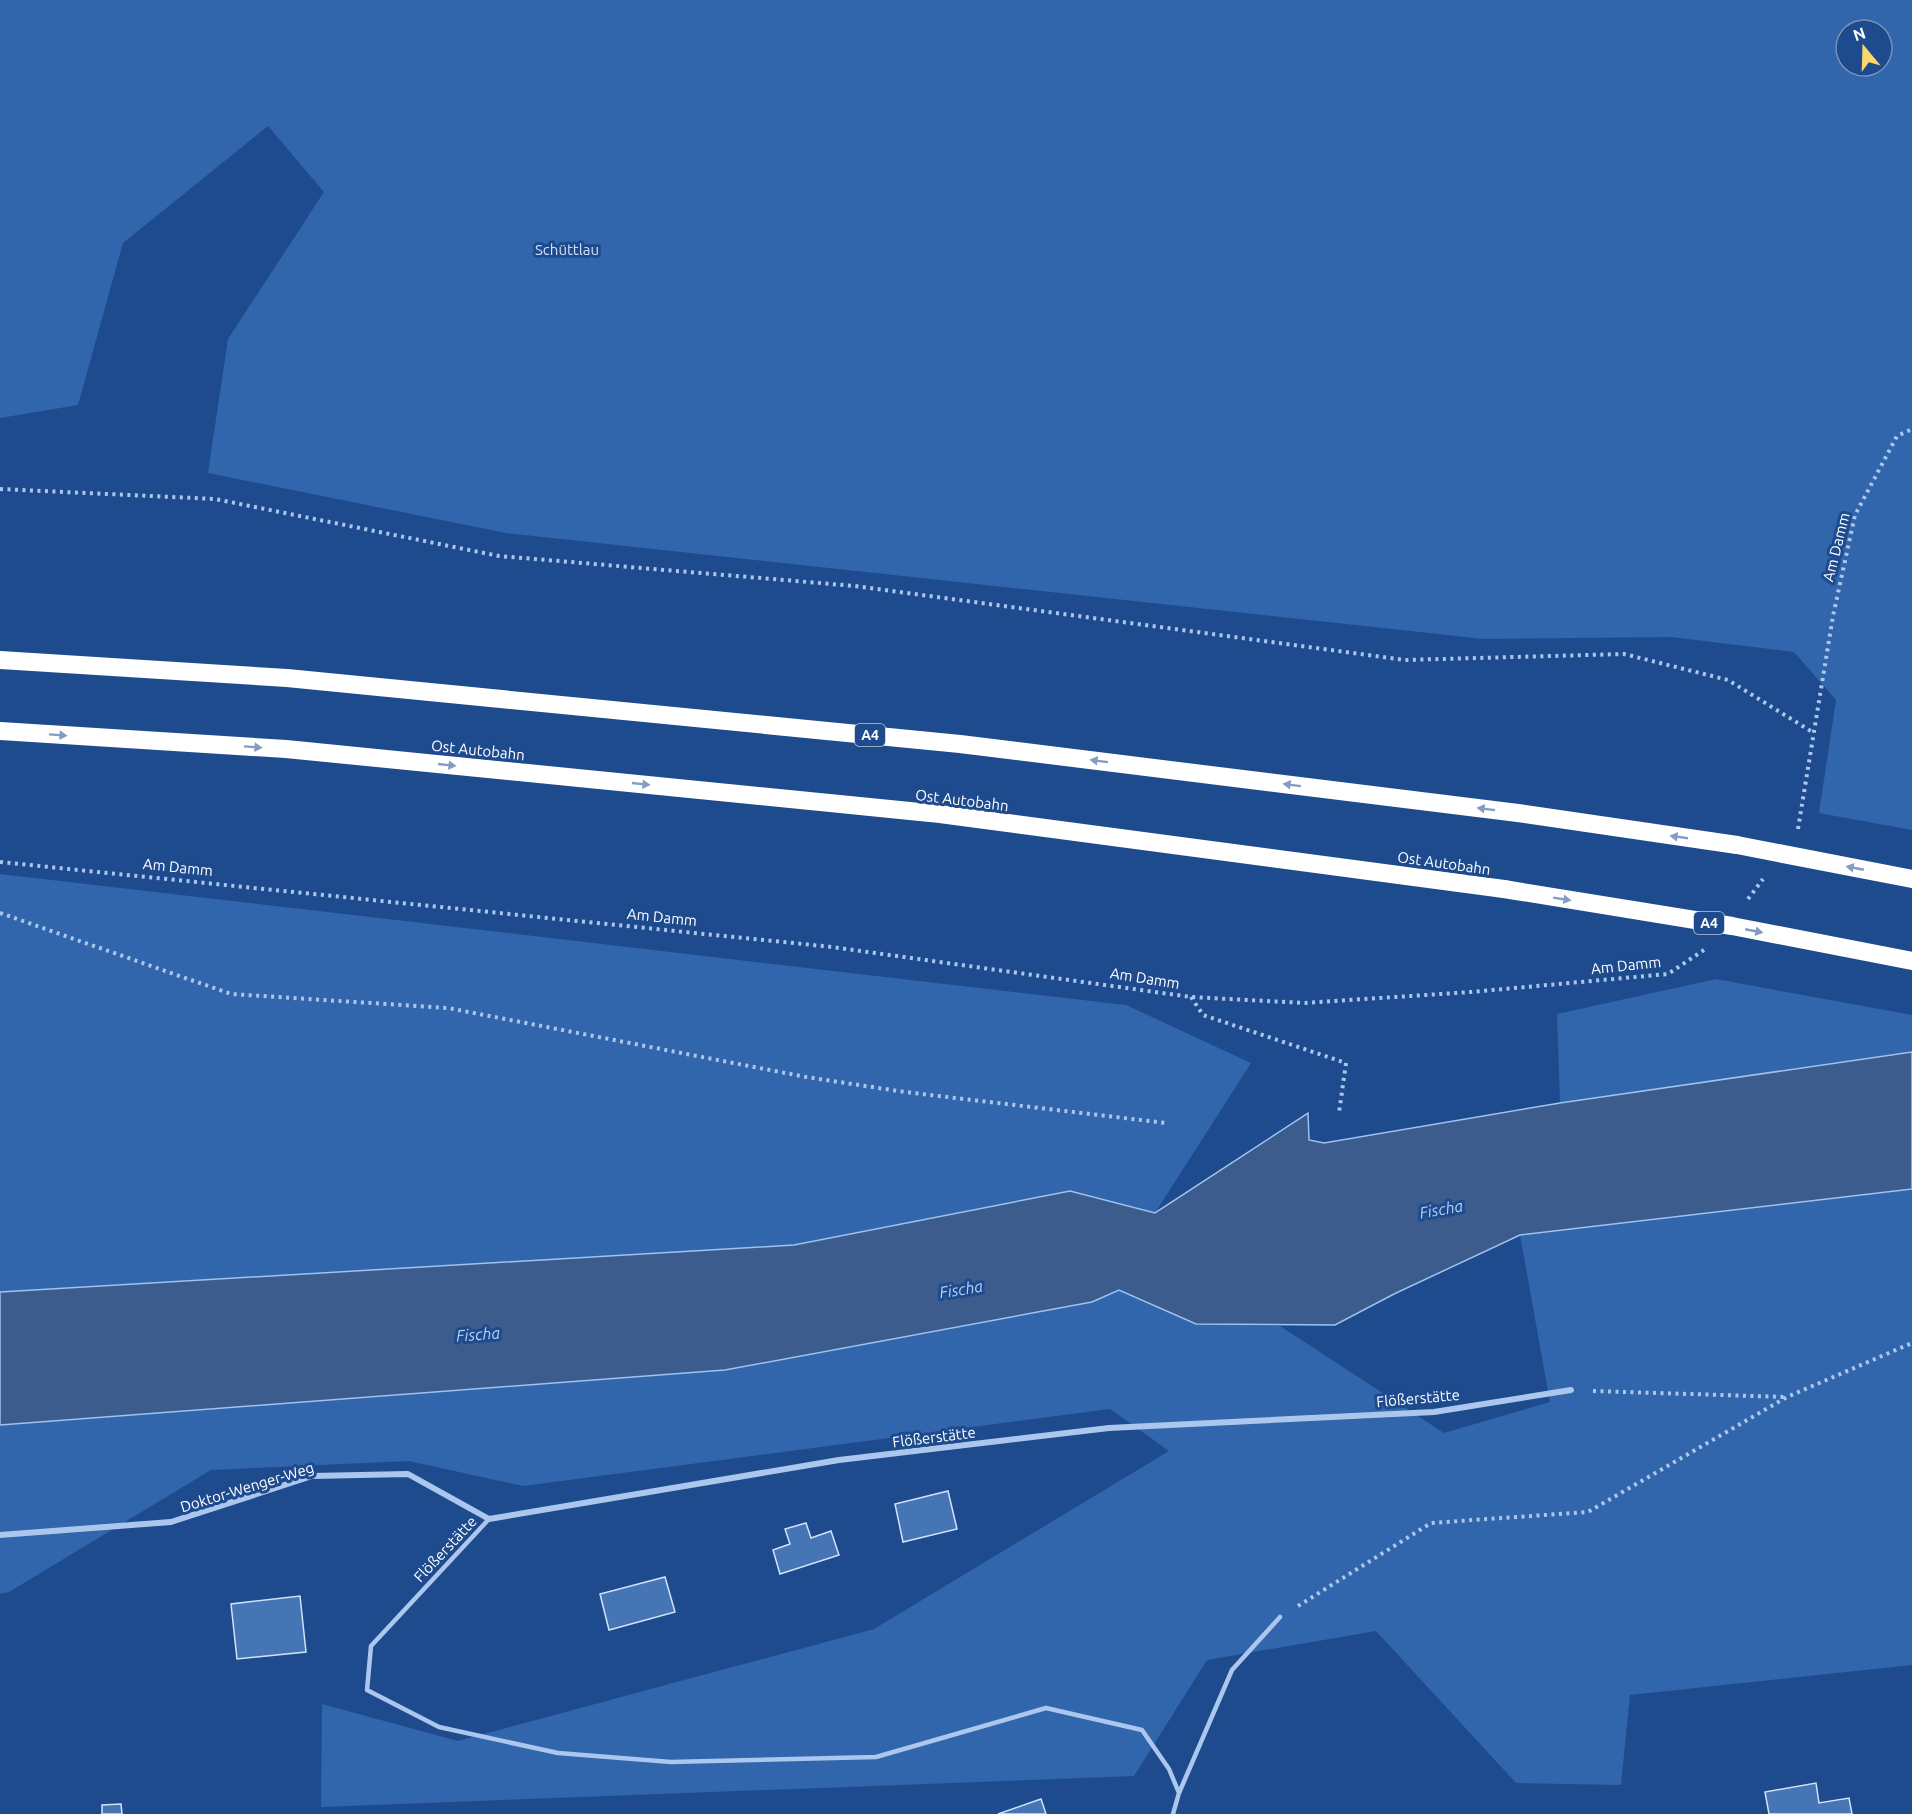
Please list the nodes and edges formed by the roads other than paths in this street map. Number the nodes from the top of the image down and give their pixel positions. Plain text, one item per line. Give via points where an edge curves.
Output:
1 (0, 660) edge
2 (0, 732) edge
3 (1912, 879) edge
4 (1912, 961) edge
5 (1571, 1390) road end
6 (489, 1519) junction
7 (0, 1535) edge
8 (1280, 1617) road end
9 (1179, 1793) junction
10 (1173, 1814) edge

3 -> 1 highway, A4, bridge via 1737,845 1518,813 960,744 287,678
2 -> 4 highway, Ost Autobahn / A4, bridge via 286,749 940,814 1504,889 1732,926
5 - 6 street, Flößerstätte via 1434,1412 1097,1429 839,1460
6 - 7 street, Doktor-Wenger-Weg via 408,1474 312,1476 171,1522
6 - 9 lane, Flößerstätte via 371,1646 367,1690 439,1727 558,1753 671,1762 876,1757 1046,1708 1142,1730 1169,1769
8 - 9 lane via 1232,1670
9 - 10 lane

